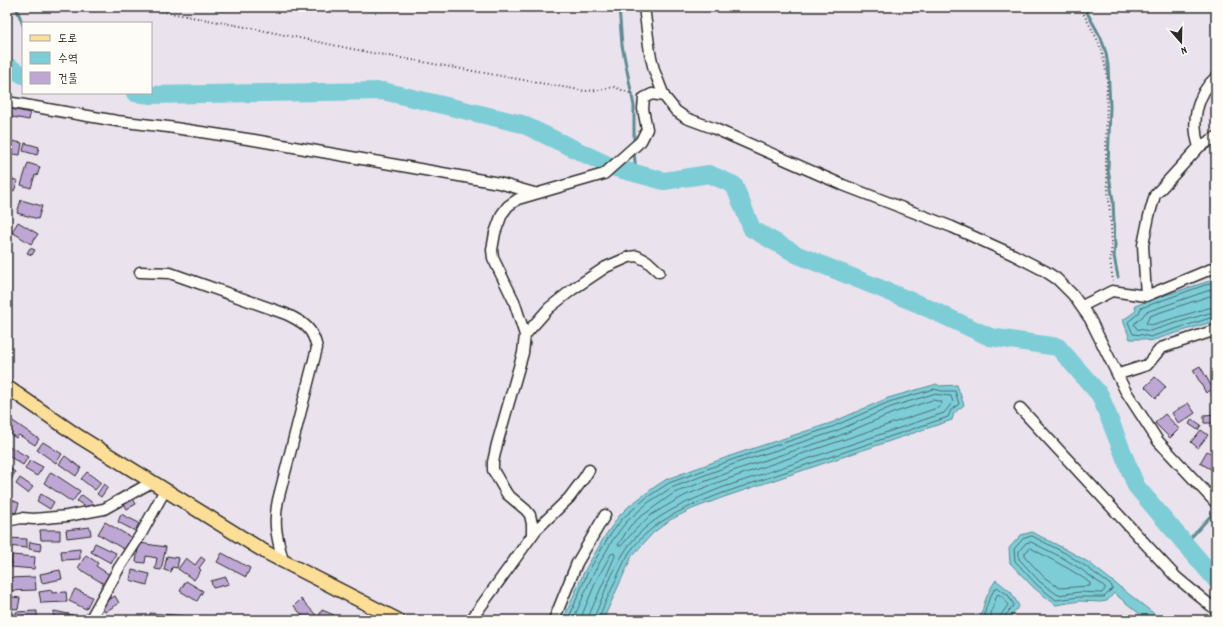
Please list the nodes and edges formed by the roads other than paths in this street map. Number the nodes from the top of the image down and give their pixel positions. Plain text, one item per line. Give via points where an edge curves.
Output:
1 (644, 7) edge
2 (1216, 77) edge
3 (664, 96) junction
4 (7, 102) edge
5 (1216, 137) edge
6 (1199, 147) junction
7 (534, 194) junction
8 (1216, 267) edge
9 (140, 272) dead end
10 (659, 272) dead end
11 (1146, 296) junction
12 (1082, 306) junction
13 (1216, 330) edge
14 (525, 335) junction
15 (1119, 374) junction
16 (7, 387) edge
17 (1020, 408) dead end
18 (589, 470) dead end
19 (152, 482) junction
20 (165, 490) junction
21 (1216, 503) edge
22 (605, 515) dead end
23 (7, 521) edge
24 (532, 535) junction
25 (283, 561) junction
26 (1216, 610) edge
27 (90, 620) edge
28 (398, 620) edge
29 (471, 620) edge
30 (554, 620) edge

1 - 3 street via 650,53
2 - 6 street via 1199,102 1195,126
3 - 7 street via 652,94 644,98 643,109 647,129 641,142 604,174
3 - 12 street via 676,111 686,118 842,185 952,227 1020,258 1057,279
4 - 7 street via 117,121 268,142 500,183
5 - 6 street
6 - 11 street via 1155,195 1143,245
7 - 14 street via 518,199 502,214 492,250 493,258 514,301
8 - 11 street
9 - 25 street via 170,273 286,314 303,322 314,336 317,348 275,516
10 - 14 street via 637,256 606,267 548,308
11 - 12 street via 1112,291
12 - 15 street
13 - 15 street via 1161,348 1147,365
14 - 24 street via 523,353 497,444 493,470 507,494 530,515
15 - 21 street via 1158,441
16 - 19 main road via 78,436
17 - 26 street via 1176,577
18 - 24 street via 569,498
19 - 20 main road
19 - 23 street via 104,509 67,516
20 - 25 main road
20 - 27 street
22 - 30 street via 577,563
24 - 29 street
25 - 28 main road

